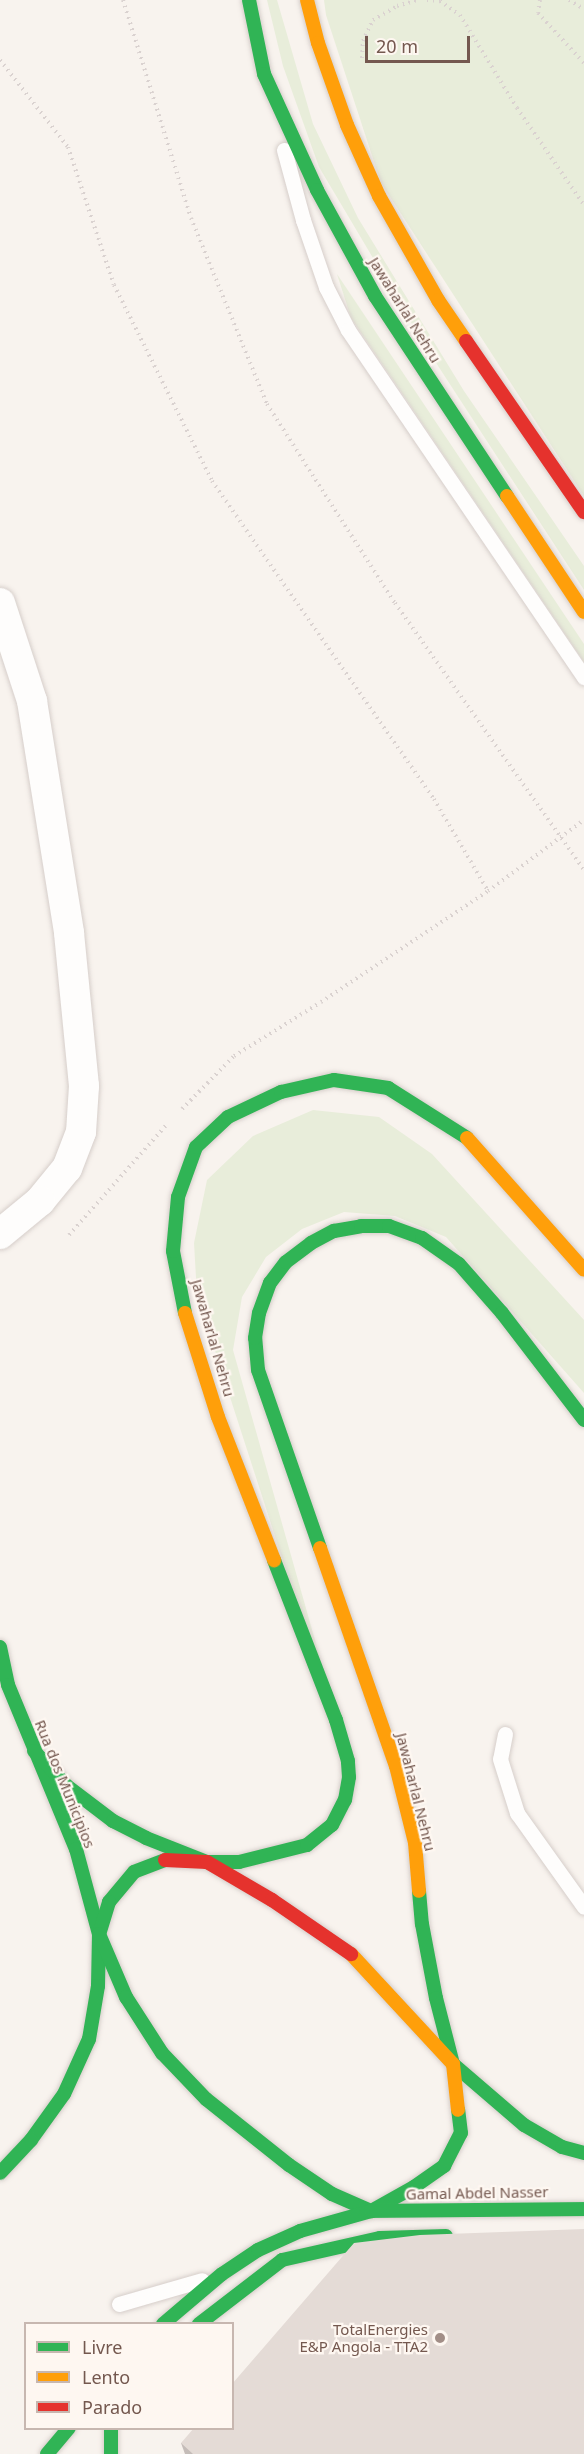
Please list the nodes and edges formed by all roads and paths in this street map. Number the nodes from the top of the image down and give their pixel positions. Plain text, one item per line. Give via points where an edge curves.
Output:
1 (123, 0) edge
2 (249, 0) edge
3 (306, 0) edge
4 (418, 0) edge
5 (427, 0) edge
6 (540, 0) edge
7 (568, 0) edge
8 (584, 9) edge
9 (0, 60) edge
10 (584, 63) edge
11 (361, 65) dead end
12 (264, 74) junction
13 (584, 205) edge
14 (584, 512) edge
15 (0, 603) edge
16 (584, 612) edge
17 (584, 677) edge
18 (584, 820) edge
19 (561, 837) junction
20 (584, 870) edge
21 (488, 891) junction
22 (0, 1233) edge
23 (69, 1235) dead end
24 (584, 1270) edge
25 (584, 1420) edge
26 (0, 1647) edge
27 (505, 1734) dead end
28 (34, 1751) junction
29 (207, 1862) junction
30 (584, 1907) edge
31 (99, 1934) junction
32 (453, 2064) junction
33 (584, 2153) edge
34 (0, 2173) edge
35 (584, 2209) edge
36 (371, 2211) junction
37 (584, 2218) edge
38 (552, 2224) dead end
39 (462, 2235) edge
40 (222, 2274) junction
41 (119, 2304) dead end
42 (166, 2322) edge
43 (201, 2322) edge
44 (68, 2430) edge
45 (111, 2430) edge
46 (46, 2454) edge
47 (111, 2454) edge

1 - 19 path via 191,218 267,405 395,603
2 - 12 main road, Jawaharlal Nehru
3 - 14 main road via 347,125 379,196 438,300
4 - 11 path via 397,6 373,20 363,41
5 - 13 path via 440,1 460,15 517,108
6 - 10 path via 538,13
7 - 8 path
9 - 21 path via 68,147 114,285 212,481 434,799
12 - 16 main road, Jawaharlal Nehru via 317,190 375,296
12 - 17 lane via 303,220 326,287 348,330
15 - 22 street via 32,701 69,933 84,1086 81,1132 67,1168 40,1201
18 - 19 path
19 - 20 path
19 - 21 path
21 - 23 path via 234,1056 143,1149
24 - 29 main road, Jawaharlal Nehru via 468,1139 388,1088 334,1080 281,1092 228,1117 196,1147 178,1197 173,1251 185,1312 218,1417 336,1720 349,1777 345,1800 332,1825 307,1845 239,1862
25 - 32 main road, Jawaharlal Nehru via 459,1264 422,1238 389,1226 334,1231 286,1262 270,1283 255,1338 258,1370 396,1766 416,1843 422,1924
26 - 28 main road, Rua dos Municipios via 8,1685
27 - 30 lane via 500,1759 517,1813
28 - 29 main road via 67,1786 113,1821
28 - 31 main road, Rua dos Municipios via 76,1849
29 - 31 main road, Jawaharlal Nehru via 165,1860 134,1872 109,1902
29 - 32 main road via 272,1900 354,1956
31 - 34 main road via 98,1986 89,2040 64,2094 31,2140
31 - 36 main road via 126,1997 162,2053 206,2099 289,2165 332,2194
32 - 33 main road via 524,2125 562,2148
32 - 36 main road, Jawaharlal Nehru via 461,2133 444,2166
35 - 36 main road, Gamal Abdel Nasser
36 - 40 main road via 300,2230 258,2250
37 - 38 main road
39 - 43 main road via 380,2238 282,2260
40 - 41 lane
40 - 42 main road
44 - 46 main road via 62,2444
45 - 47 main road

